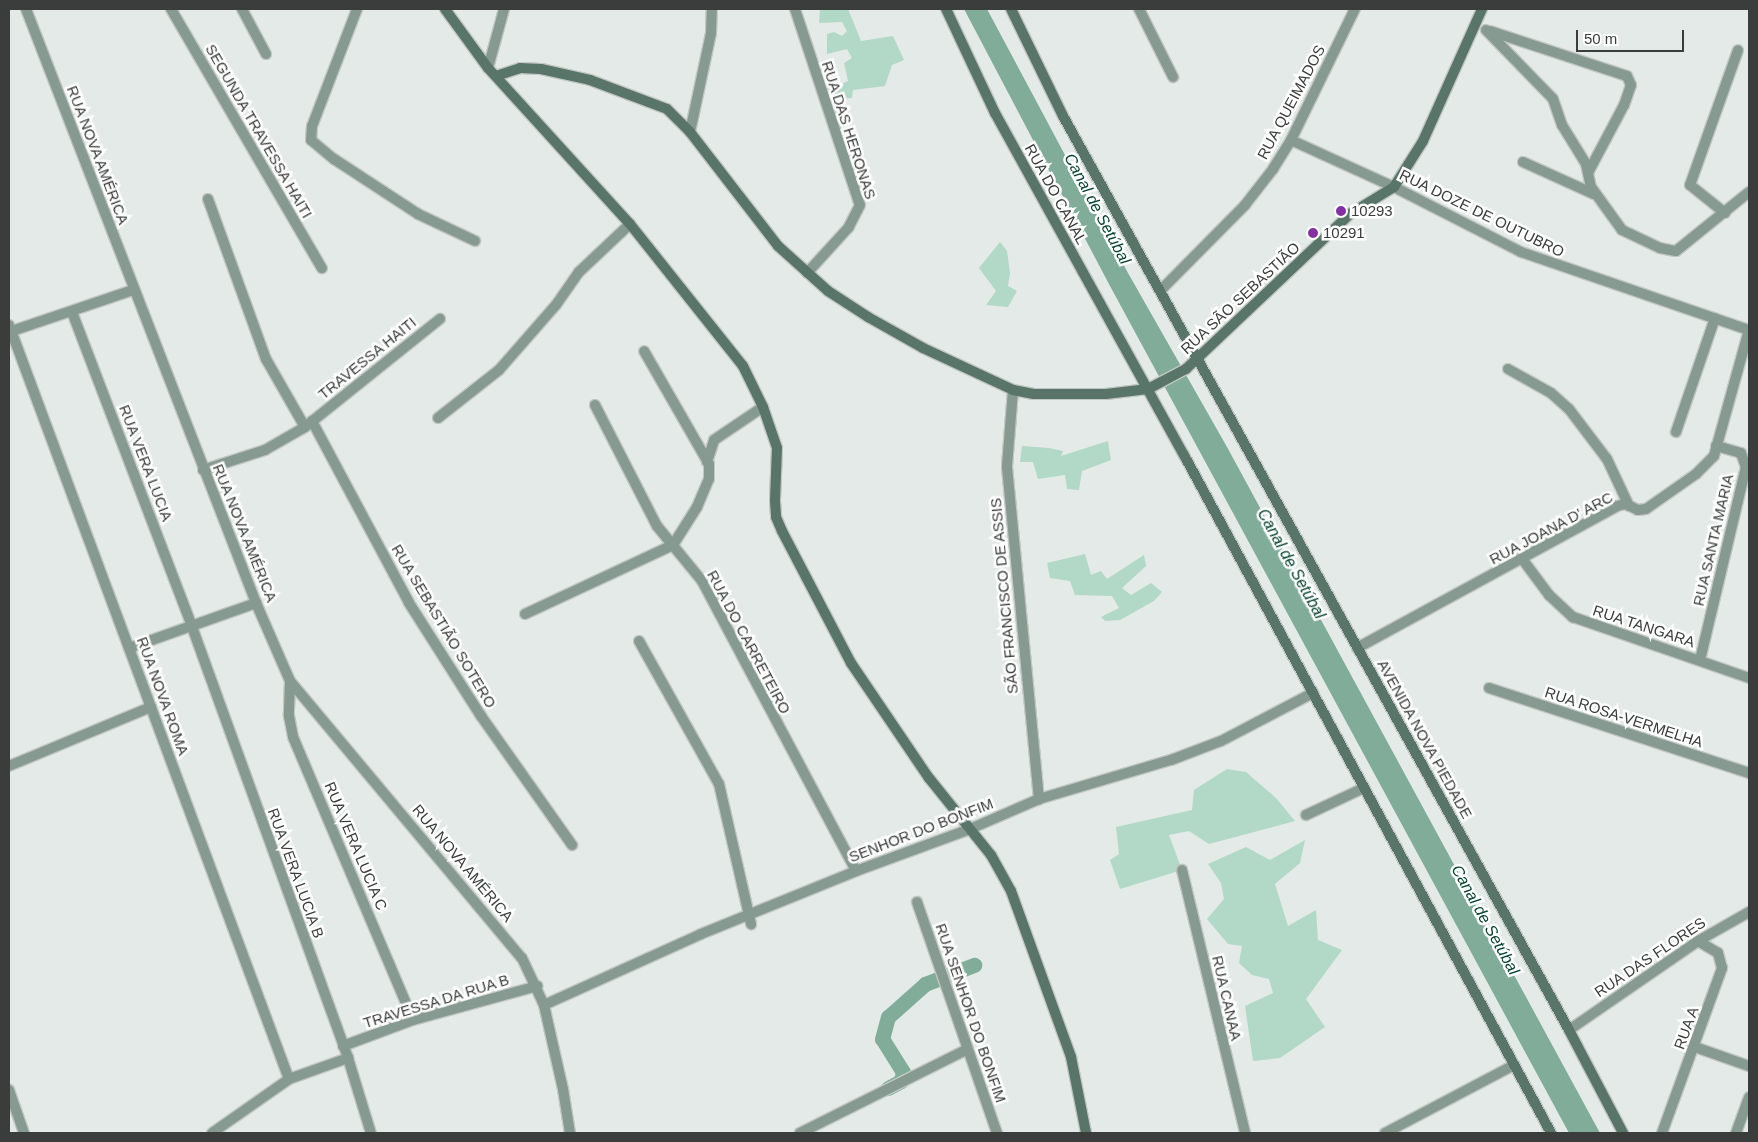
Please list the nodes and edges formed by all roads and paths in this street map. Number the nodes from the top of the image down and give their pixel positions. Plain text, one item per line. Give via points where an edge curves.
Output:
1 (26, 9) edge
2 (170, 9) edge
3 (242, 9) edge
4 (357, 9) edge
5 (445, 9) edge
6 (504, 9) edge
7 (712, 9) edge
8 (795, 9) edge
9 (946, 9) edge
10 (1010, 9) edge
11 (1139, 9) edge
12 (1355, 9) edge
13 (1482, 9) edge
14 (1475, 24) junction
15 (1486, 30) junction
16 (1738, 50) dead end
17 (266, 54) dead end
18 (488, 68) junction
19 (496, 76) junction
20 (1173, 77) dead end
21 (690, 132) junction
22 (1291, 140) junction
23 (1523, 162) dead end
24 (1589, 171) junction
25 (1394, 187) junction
26 (1749, 192) edge
27 (1594, 194) junction
28 (208, 199) dead end
29 (1725, 213) junction
30 (630, 224) junction
31 (475, 241) dead end
32 (322, 268) dead end
33 (807, 273) junction
34 (134, 290) junction
35 (1161, 290) junction
36 (72, 312) junction
37 (440, 318) dead end
38 (1715, 318) junction
39 (10, 329) edge
40 (1749, 330) edge
41 (644, 350) dead end
42 (1199, 359) junction
43 (1508, 369) dead end
44 (1148, 389) junction
45 (1013, 390) junction
46 (595, 405) dead end
47 (763, 407) junction
48 (438, 418) dead end
49 (308, 424) junction
50 (1676, 432) dead end
51 (1716, 446) junction
52 (707, 462) junction
53 (203, 470) junction
54 (1630, 506) junction
55 (673, 545) junction
56 (1523, 560) junction
57 (256, 603) junction
58 (525, 614) dead end
59 (191, 624) junction
60 (639, 641) dead end
61 (129, 648) junction
62 (1357, 648) junction
63 (1700, 660) junction
64 (1749, 678) edge
65 (290, 681) junction
66 (1489, 688) dead end
67 (1313, 693) junction
68 (150, 707) junction
69 (9, 766) edge
70 (1749, 773) edge
71 (1364, 788) junction
72 (1039, 799) junction
73 (1306, 815) dead end
74 (970, 830) junction
75 (572, 845) dead end
76 (1182, 870) dead end
77 (856, 871) junction
78 (917, 902) dead end
79 (1749, 912) edge
80 (748, 913) junction
81 (751, 924) dead end
82 (1698, 941) junction
83 (537, 986) junction
84 (544, 1005) junction
85 (413, 1020) junction
86 (1569, 1030) junction
87 (343, 1046) junction
88 (1695, 1047) junction
89 (966, 1050) junction
90 (348, 1058) junction
91 (1514, 1065) junction
92 (1749, 1066) edge
93 (289, 1078) junction
94 (9, 1090) edge
95 (1749, 1097) edge
96 (802, 1132) edge
97 (24, 1133) edge
98 (212, 1133) edge
99 (370, 1133) edge
100 (570, 1133) edge
101 (997, 1133) edge
102 (1086, 1133) edge
103 (1245, 1133) edge
104 (1385, 1133) edge
105 (1551, 1133) edge
106 (1623, 1133) edge
107 (1662, 1133) edge
108 (1736, 1133) edge

1 - 34 street, RUA NOVA AMÉRICA
2 - 32 street, SEGUNDA TRAVESSA HAITI
3 - 17 street
4 - 31 street via 312,126 311,140 403,204
5 - 18 street
6 - 18 street
7 - 21 street via 710,41
8 - 33 street, RUA DAS HERONAS via 860,205 857,217
9 - 44 street, RUA DO CANAL via 1000,122
10 - 35 street via 1063,116
11 - 20 street
12 - 22 street, RUA QUEIMADOS
13 - 14 street, RUA SÃO SEBASTIÃO
14 - 15 street
14 - 25 street, RUA SÃO SEBASTIÃO via 1423,141
15 - 24 street via 1553,99 1562,125
15 - 24 street via 1622,73 1630,81 1630,91
16 - 29 street via 1690,185
18 - 19 street
19 - 21 street via 527,67 590,80 666,109
19 - 30 street
21 - 33 street via 766,233
22 - 25 street, RUA DOZE DE OUTUBRO
22 - 35 street, RUA QUEIMADOS via 1245,206
23 - 27 street
24 - 27 street
25 - 38 street, RUA DOZE DE OUTUBRO via 1521,252
25 - 42 street, RUA SÃO SEBASTIÃO via 1350,214
26 - 29 street
27 - 29 street via 1622,230 1660,248 1676,251
28 - 49 street, RUA SEBASTIÃO SOTERO via 266,359
30 - 47 street via 743,366
30 - 48 street via 579,272 556,305 499,370
33 - 45 street via 868,317 923,348
34 - 36 street
34 - 53 street, RUA NOVA AMÉRICA
35 - 42 street
36 - 39 street
36 - 59 street, RUA VERA LUCIA
37 - 49 street, TRAVESSA HAITI
38 - 40 street, RUA DOZE DE OUTUBRO
38 - 50 street
39 - 61 street, RUA NOVA ROMA
40 - 51 street, RUA JOANA D' ARC
41 - 52 street
42 - 44 street, RUA SÃO SEBASTIÃO via 1162,384
42 - 62 street, AVENIDA NOVA PIEDADE via 1288,528
43 - 54 street via 1551,393 1569,409 1607,459
44 - 45 street, RUA SÃO SEBASTIÃO via 1070,395
44 - 67 street
45 - 72 street, SÃO FRANCISCO DE ASSIS via 1007,467
46 - 55 street, RUA DO CARRETEIRO via 654,521
47 - 52 street via 714,440
47 - 74 street via 777,448 776,517 796,562 851,664 929,778
49 - 53 street via 265,450
49 - 75 street, RUA SEBASTIÃO SOTERO via 409,603 481,716
51 - 54 street, RUA JOANA D' ARC via 1707,464 1646,509
51 - 63 street, RUA SANTA MARIA via 1740,453 1746,467
52 - 55 street via 708,483
53 - 57 street, RUA NOVA AMÉRICA
54 - 56 street, RUA JOANA D' ARC via 1617,506
55 - 58 street
55 - 77 street, RUA DO CARRETEIRO via 702,581
56 - 62 street, RUA JOANA D' ARC
56 - 63 street, RUA TANGARA via 1549,595 1573,617
57 - 59 street
57 - 65 street, RUA NOVA AMÉRICA
59 - 61 street
59 - 87 street, RUA VERA LUCIA B
60 - 80 street via 719,784
61 - 68 street, RUA NOVA ROMA
62 - 86 street, AVENIDA NOVA PIEDADE
63 - 64 street, RUA TANGARA
65 - 83 street, RUA NOVA AMÉRICA via 511,945
65 - 85 street, RUA VERA LUCIA C via 289,716 293,737
66 - 70 street, RUA ROSA-VERMELHA
67 - 71 street
67 - 72 street, SENHOR DO BONFIM via 1221,741 1170,760
68 - 69 street
68 - 93 street, RUA NOVA ROMA
71 - 73 street
71 - 91 street
72 - 74 street, SENHOR DO BONFIM
74 - 77 street, SENHOR DO BONFIM
74 - 102 street via 991,856 1011,892 1030,940 1071,1057
76 - 103 street, RUA CANAA
77 - 80 street, SENHOR DO BONFIM
78 - 89 street, RUA SENHOR DO BONFIM
79 - 82 street, RUA DAS FLORES
80 - 81 street
80 - 84 street, SENHOR DO BONFIM
82 - 86 street, RUA DAS FLORES
82 - 88 street, RUA A via 1718,954 1722,968
83 - 84 street, RUA NOVA AMÉRICA
83 - 85 street, TRAVESSA DA RUA B
84 - 100 street, RUA NOVA AMÉRICA
85 - 87 street, TRAVESSA DA RUA B
86 - 106 street, AVENIDA NOVA PIEDADE
87 - 90 street, RUA VERA LUCIA B
88 - 92 street
88 - 107 street, RUA A
89 - 96 street
89 - 101 street, RUA SENHOR DO BONFIM
90 - 93 street
90 - 99 street, RUA VERA LUCIA B
91 - 104 street
91 - 105 street
93 - 98 street
94 - 97 street
95 - 108 street

